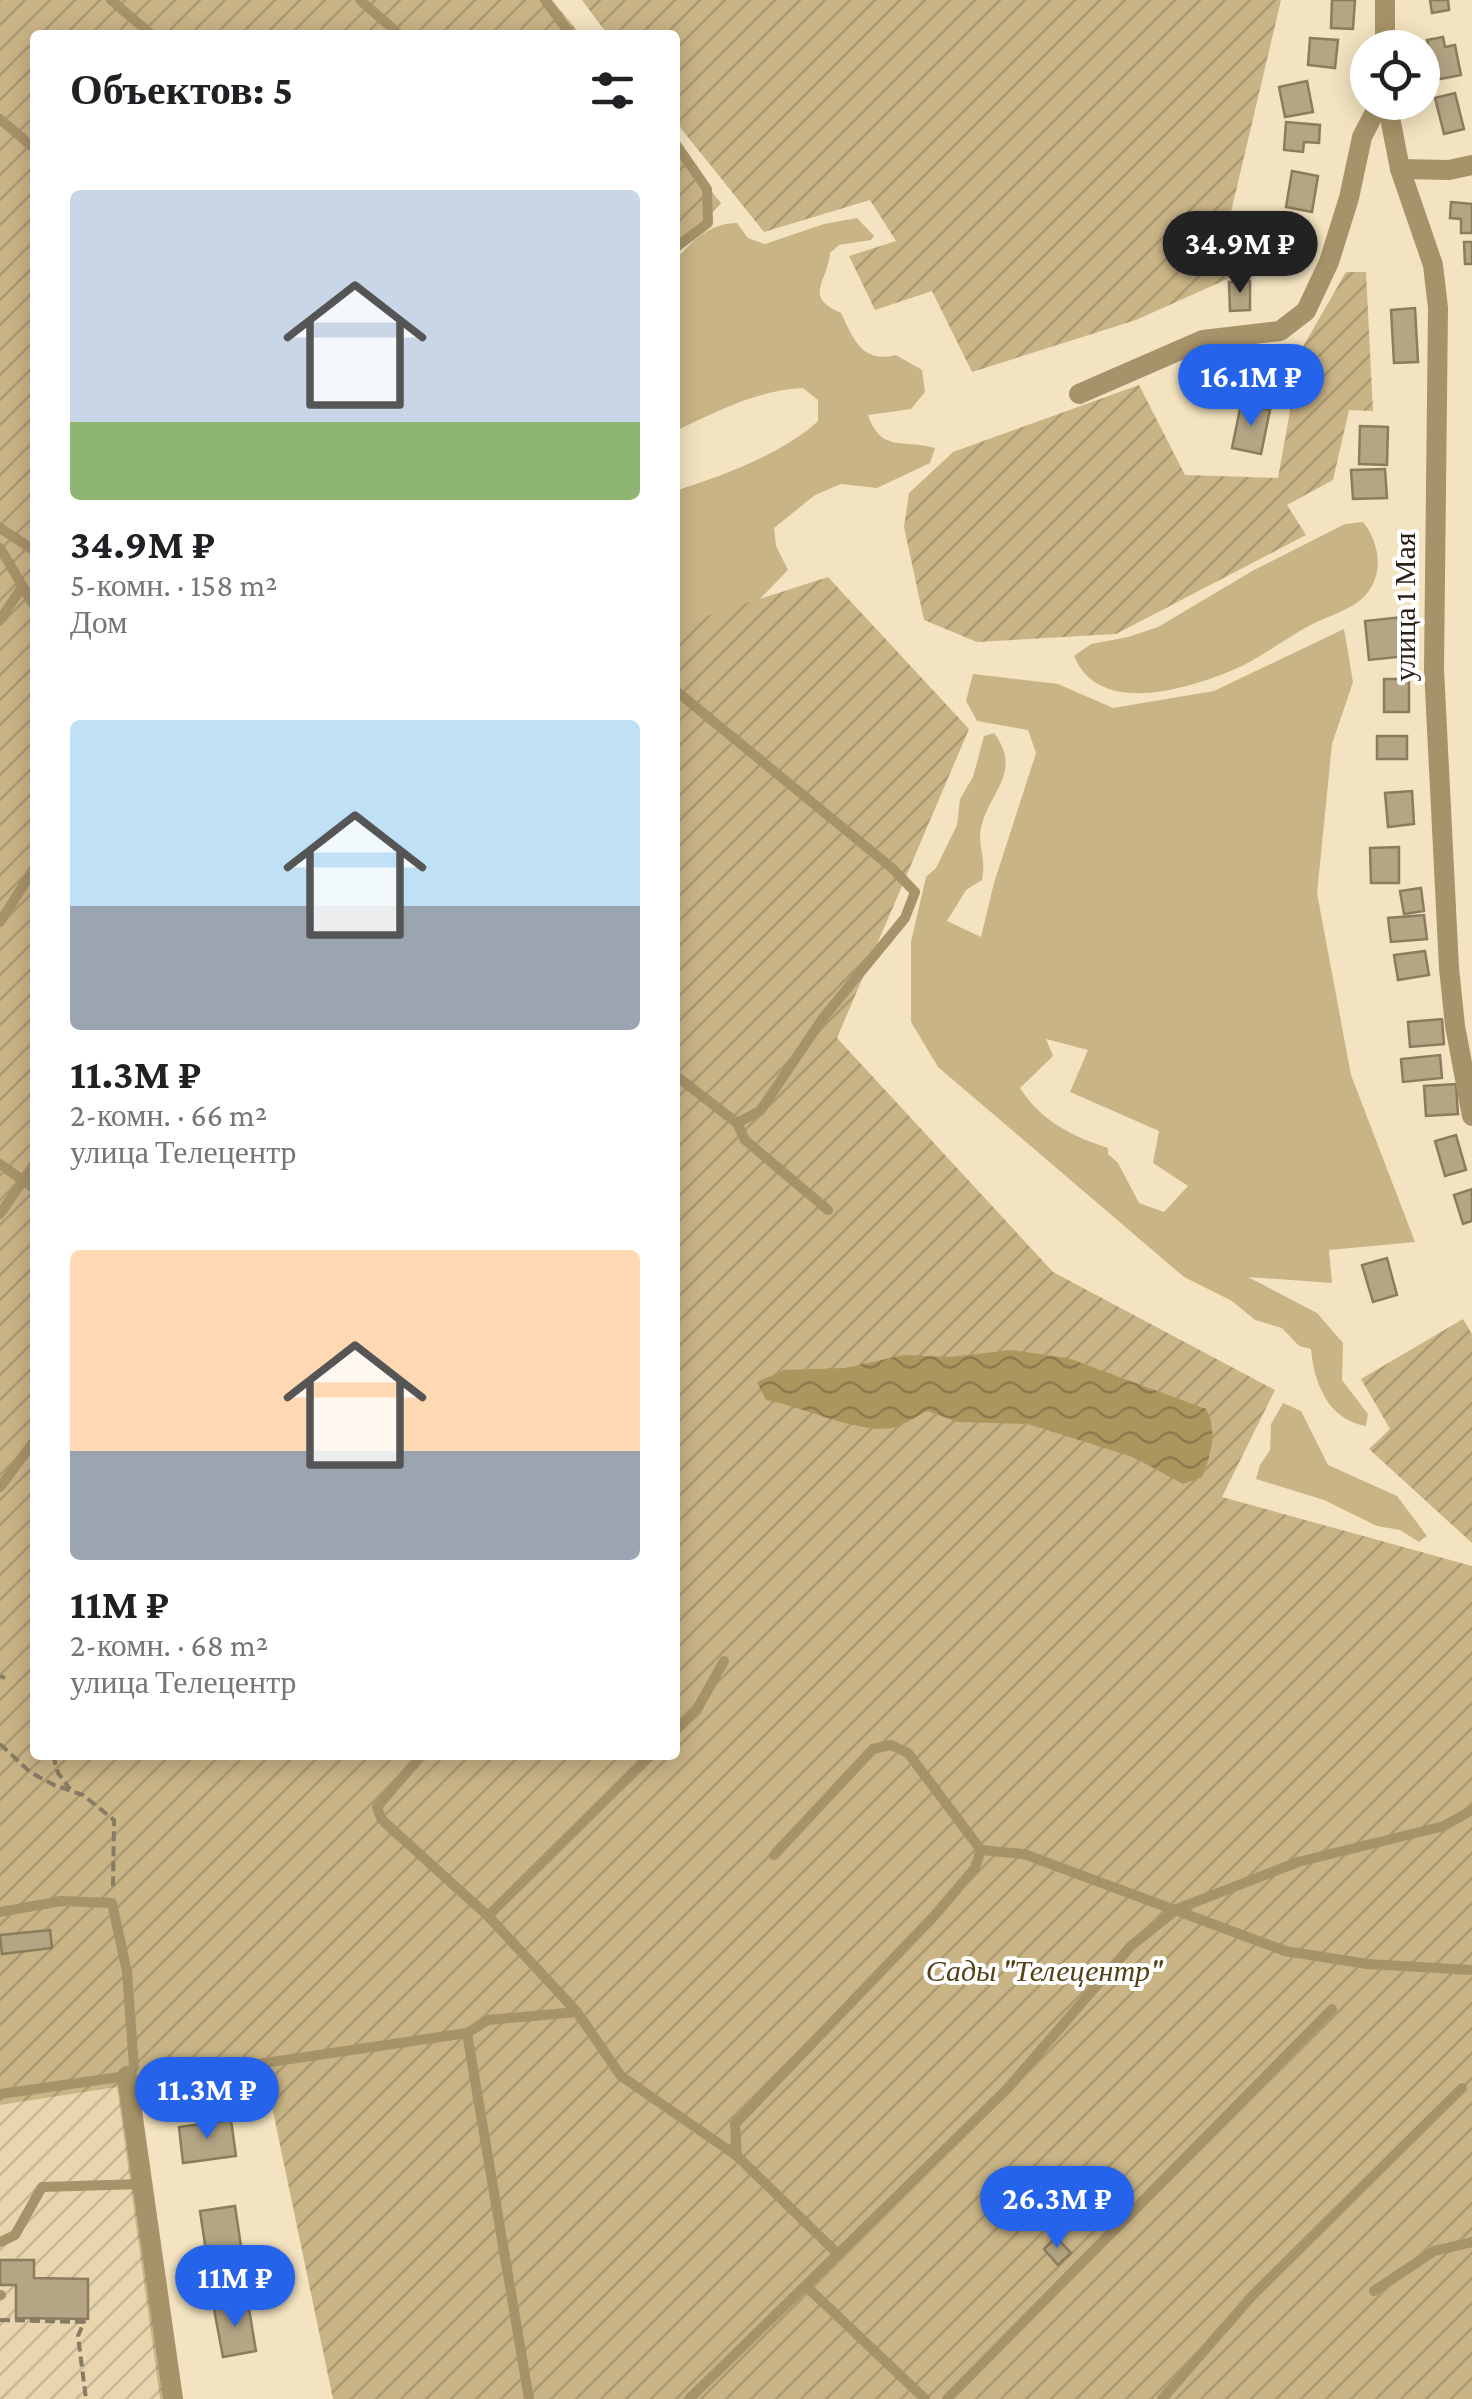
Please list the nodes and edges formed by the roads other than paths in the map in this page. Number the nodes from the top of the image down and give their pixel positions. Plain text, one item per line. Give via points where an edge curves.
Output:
1 (111, 0) edge
2 (360, 0) edge
3 (545, 0) edge
4 (1385, 0) edge
5 (146, 30) edge
6 (394, 30) edge
7 (568, 30) edge
8 (1385, 30) edge
9 (0, 119) edge
10 (1373, 120) edge
11 (1388, 120) edge
12 (30, 145) edge
13 (680, 150) edge
14 (1472, 164) edge
15 (1400, 169) junction
16 (680, 244) edge
17 (1079, 394) dead end
18 (0, 528) edge
19 (0, 548) edge
20 (30, 548) edge
21 (22, 587) junction
22 (30, 599) edge
23 (0, 620) edge
24 (680, 694) edge
25 (30, 876) edge
26 (0, 922) edge
27 (680, 1079) edge
28 (1472, 1116) edge
29 (737, 1123) junction
30 (0, 1164) edge
31 (30, 1170) edge
32 (23, 1181) junction
33 (30, 1186) edge
34 (828, 1210) dead end
35 (0, 1214) edge
36 (30, 1447) edge
37 (0, 1486) edge
38 (724, 1661) dead end
39 (680, 1726) edge
40 (418, 1760) edge
41 (646, 1760) edge
42 (1472, 1810) edge
43 (981, 1850) junction
44 (774, 1855) dead end
45 (1177, 1910) junction
46 (0, 1912) edge
47 (488, 1916) junction
48 (1472, 1970) edge
49 (1332, 2010) dead end
50 (577, 2012) junction
51 (467, 2034) junction
52 (128, 2080) junction
53 (1462, 2088) dead end
54 (0, 2094) edge
55 (737, 2156) junction
56 (142, 2184) junction
57 (0, 2242) edge
58 (1472, 2242) edge
59 (838, 2254) junction
60 (806, 2286) junction
61 (1374, 2291) dead end
62 (172, 2399) edge
63 (529, 2399) edge
64 (689, 2399) edge
65 (926, 2399) edge
66 (947, 2399) edge
67 (1162, 2399) edge

1 - 5 lane
2 - 6 lane
3 - 7 lane
4 - 8 street
9 - 12 lane
10 - 17 street via 1306,311 1280,331 1203,340
11 - 15 street, улица 1 Мая
13 - 16 lane via 707,189 708,222
14 - 15 street
15 - 28 street, улица 1 Мая via 1433,265 1438,308 1434,669 1449,968
18 - 20 lane
19 - 21 lane
21 - 22 lane
21 - 23 lane
24 - 29 lane via 915,892 905,918 823,1018 760,1111
25 - 26 lane
27 - 29 lane
29 - 34 lane via 745,1140
30 - 32 lane
31 - 32 lane
32 - 33 lane
32 - 35 lane
36 - 37 lane
38 - 39 lane
40 - 47 lane via 377,1807 382,1820
41 - 47 lane
42 - 45 lane via 1444,1826 1298,1862
43 - 44 lane via 908,1754 891,1745 873,1749
43 - 45 lane via 1024,1854
43 - 55 lane via 975,1868 935,1915 735,2124
45 - 48 lane via 1285,1951
45 - 59 lane via 1131,1946 1007,2089
46 - 52 lane via 61,1902 112,1903 133,2034
47 - 50 lane
49 - 66 lane
50 - 51 lane via 488,2020
50 - 55 lane via 621,2076
51 - 52 lane
51 - 63 lane
52 - 54 lane
52 - 56 street
53 - 67 lane via 1252,2296
55 - 59 lane
56 - 57 lane via 42,2187 15,2235
56 - 62 street
58 - 61 lane via 1434,2251
59 - 60 lane
60 - 64 lane
60 - 65 lane

